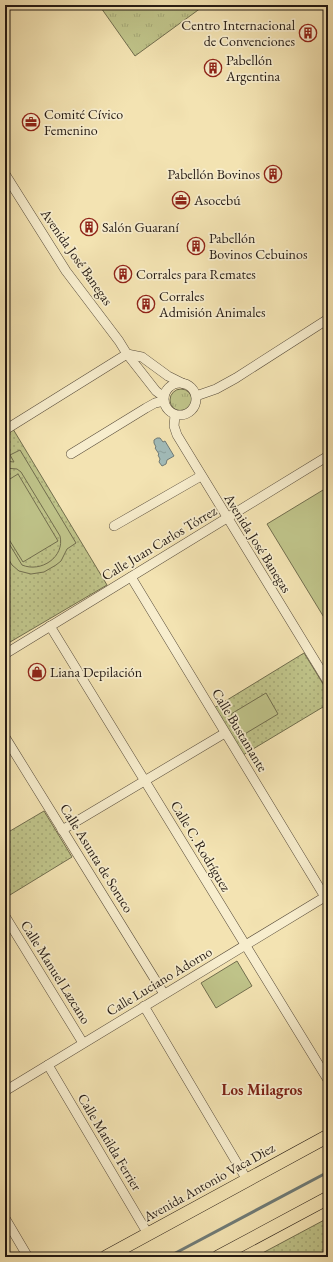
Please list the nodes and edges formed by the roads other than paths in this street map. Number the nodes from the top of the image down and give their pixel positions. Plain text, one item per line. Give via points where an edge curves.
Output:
1 (5, 174) edge
2 (328, 319) edge
3 (127, 354) junction
4 (184, 384) junction
5 (196, 396) junction
6 (164, 399) junction
7 (175, 415) junction
8 (5, 430) edge
9 (71, 454) dead end
10 (328, 456) edge
11 (201, 476) junction
12 (227, 519) junction
13 (114, 526) dead end
14 (131, 577) junction
15 (50, 626) junction
16 (5, 654) edge
17 (328, 682) edge
18 (225, 733) junction
19 (5, 737) edge
20 (145, 781) junction
21 (62, 830) junction
22 (326, 896) edge
23 (5, 916) edge
24 (245, 946) junction
25 (164, 994) junction
26 (144, 1006) junction
27 (83, 1043) junction
28 (48, 1065) junction
29 (328, 1080) edge
30 (5, 1090) edge
31 (328, 1136) edge
32 (247, 1180) junction
33 (328, 1198) edge
34 (5, 1218) edge
35 (148, 1234) junction
36 (28, 1257) edge
37 (106, 1257) edge
38 (218, 1257) edge

1 - 3 street, Avenida José Banegas via 66,271
2 - 5 street via 236,378
3 - 4 street via 142,357
3 - 6 street, Avenida José Banegas
3 - 8 street
4 - 5 street via 190,387
4 - 6 street via 173,385 167,390
5 - 7 street via 193,410 183,416
6 - 7 street via 167,408
6 - 9 street
7 - 11 street, Avenida José Banegas via 174,426 177,435
10 - 12 street, Calle Juan Carlos Tórrez
11 - 12 street, Avenida José Banegas
11 - 13 street
12 - 14 street, Calle Juan Carlos Tórrez
12 - 17 street, Avenida José Banegas
14 - 15 street, Calle Juan Carlos Tórrez
14 - 18 street, Calle Bustamante
15 - 16 street, Calle Juan Carlos Tórrez
15 - 20 street, Calle C. Rodríguez
18 - 20 street
18 - 22 street, Calle Bustamante
19 - 21 street, Calle Asunta de Soruco
20 - 21 street
20 - 24 street, Calle C. Rodríguez
21 - 25 street, Calle Asunta de Soruco
22 - 24 street, Calle Luciano Adorno
23 - 27 street, Calle Manuel Lazcano
24 - 25 street, Calle Luciano Adorno
24 - 29 street, Calle C. Rodríguez
25 - 26 street, Calle Luciano Adorno
26 - 27 street, Calle Luciano Adorno
26 - 32 street
27 - 28 street, Calle Luciano Adorno
28 - 30 street, Calle Luciano Adorno
28 - 35 street, Calle Matilda Ferrier
31 - 32 highway, Avenida Antonio Vaca Diez
32 - 35 highway, Avenida Antonio Vaca Diez
33 - 38 highway
34 - 36 street
35 - 37 highway, Avenida Antonio Vaca Diez

